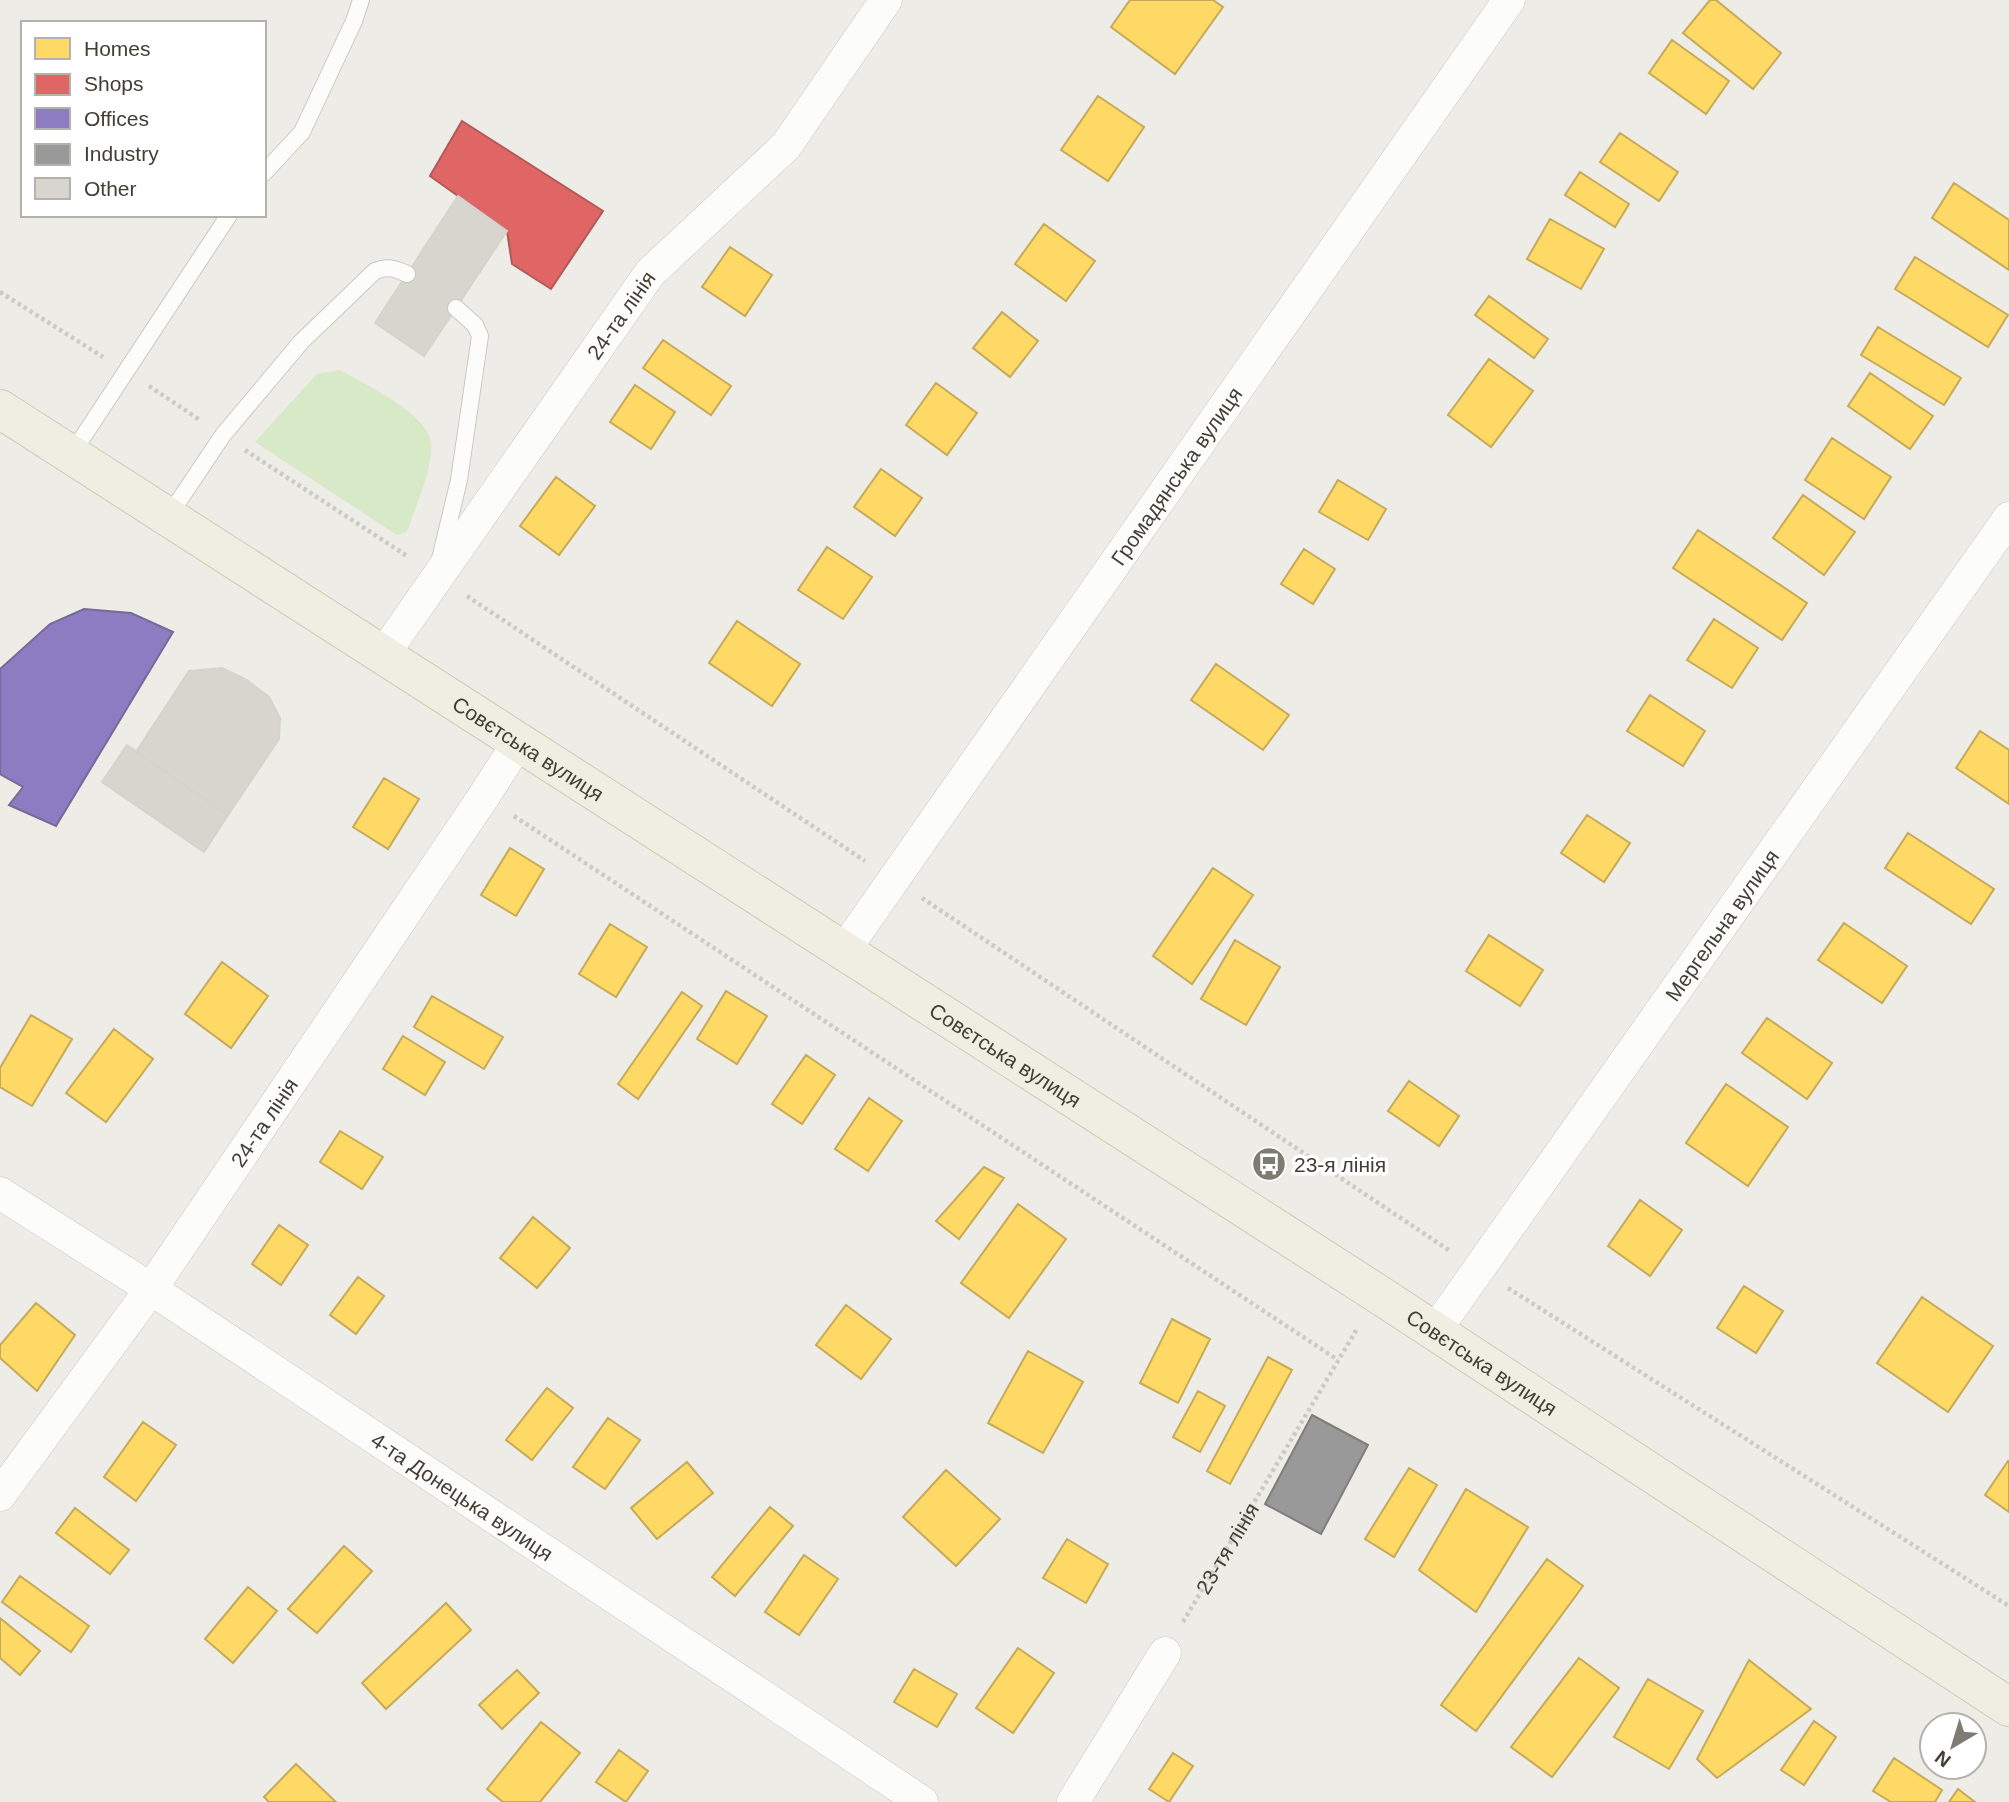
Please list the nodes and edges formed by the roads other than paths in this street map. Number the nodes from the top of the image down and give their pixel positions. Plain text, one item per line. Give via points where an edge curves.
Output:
1 (361, 0) edge
2 (886, 0) edge
3 (1509, 0) edge
4 (266, 171) edge
5 (228, 217) edge
6 (407, 274) dead end
7 (456, 308) dead end
8 (0, 409) edge
9 (71, 455) junction
10 (168, 517) junction
11 (2009, 518) edge
12 (437, 575) junction
13 (383, 655) junction
14 (518, 743) junction
15 (843, 952) junction
16 (0, 1193) edge
17 (151, 1289) junction
18 (1435, 1331) junction
19 (0, 1495) edge
20 (1165, 1653) road end
21 (2009, 1707) edge
22 (922, 1802) edge
23 (1073, 1802) edge

1 - 4 lane via 302,132
2 - 12 street, 24-та лінія via 786,146 650,273
3 - 15 street, Громадянська вулиця
5 - 9 lane
6 - 10 lane via 384,267 375,271 301,342 223,435
7 - 12 lane via 480,336 459,480
8 - 9 main road, Совєтська вулиця
9 - 10 main road, Совєтська вулиця
10 - 13 main road, Совєтська вулиця
11 - 18 street, Мергельна вулиця
12 - 13 street, 24-та лінія
13 - 14 main road, Совєтська вулиця
14 - 15 main road, Совєтська вулиця
14 - 17 street, 24-та лінія
15 - 18 main road, Совєтська вулиця
16 - 17 street, 4-та Донецька вулиця
17 - 19 street, 24-та лінія
17 - 22 street, 4-та Донецька вулиця
18 - 21 main road, Совєтська вулиця
20 - 23 street

